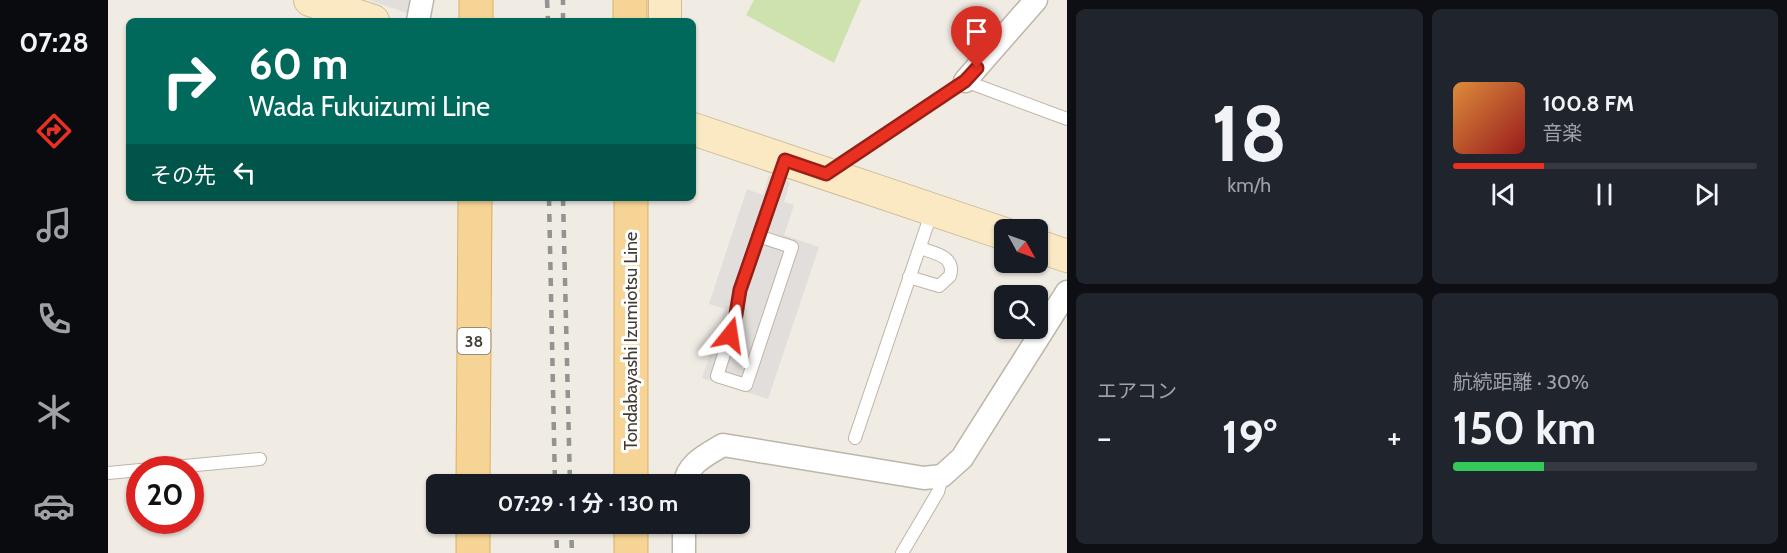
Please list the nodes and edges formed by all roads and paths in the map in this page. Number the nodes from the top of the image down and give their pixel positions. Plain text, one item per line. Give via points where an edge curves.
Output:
1 (310, 0) edge
2 (422, 0) edge
3 (476, 0) edge
4 (630, 0) edge
5 (665, 0) edge
6 (1036, 0) edge
7 (365, 18) edge
8 (419, 18) edge
9 (476, 18) edge
10 (630, 18) edge
11 (665, 18) edge
12 (965, 81) junction
13 (1067, 119) edge
14 (696, 130) edge
15 (785, 160) junction
16 (826, 174) junction
17 (475, 201) edge
18 (631, 201) edge
19 (932, 210) junction
20 (994, 230) edge
21 (758, 236) junction
22 (920, 248) junction
23 (1048, 249) edge
24 (1067, 256) edge
25 (909, 277) junction
26 (1067, 292) edge
27 (855, 438) dead end
28 (260, 459) dead end
29 (204, 464) edge
30 (126, 471) edge
31 (108, 473) edge
32 (473, 474) edge
33 (631, 474) edge
34 (689, 474) edge
35 (942, 476) junction
36 (473, 534) edge
37 (632, 534) edge
38 (684, 534) edge
39 (473, 553) edge
40 (632, 553) edge
41 (684, 553) edge
42 (902, 553) edge

1 - 7 main road
2 - 8 street
3 - 9 main road
4 - 10 main road
5 - 11 main road
6 - 12 street
12 - 13 lane
12 - 16 lane
14 - 15 main road
15 - 16 main road
15 - 21 lane
16 - 19 main road
17 - 32 main road, 38
18 - 33 main road, Tondabayashi Izumiotsu Line
19 - 20 main road
19 - 22 lane
21 - 21 lane via 717,376 746,385 792,247
22 - 25 lane
22 - 25 lane via 946,258 952,267 951,276 939,286
23 - 24 main road
25 - 27 lane
26 - 35 street via 962,458
28 - 29 lane
30 - 31 lane
34 - 35 street via 700,458 723,446 924,478
35 - 42 lane via 938,492
36 - 39 main road
37 - 40 main road
38 - 41 street

